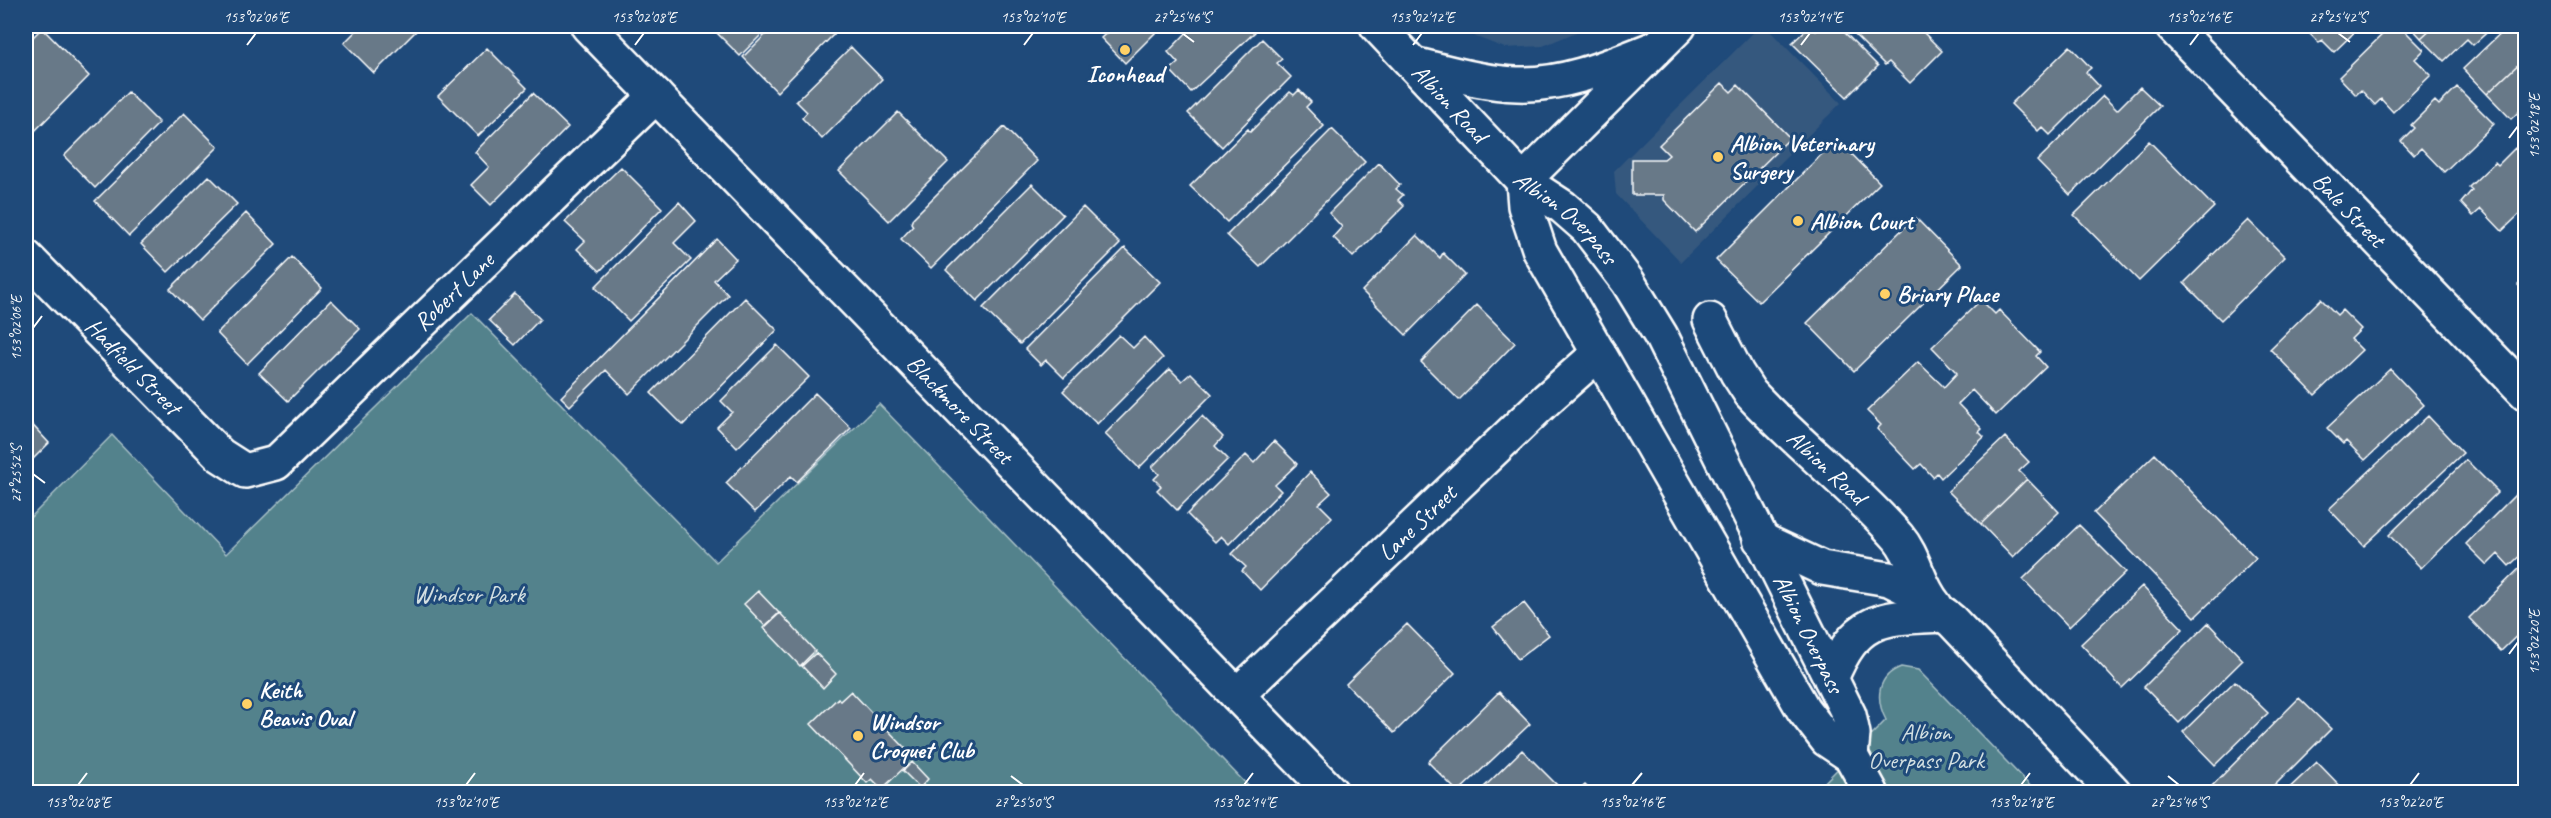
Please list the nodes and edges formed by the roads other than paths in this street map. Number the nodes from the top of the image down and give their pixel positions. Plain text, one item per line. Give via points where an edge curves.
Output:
1 (588, 26) edge
2 (1377, 26) edge
3 (1679, 26) edge
4 (2172, 26) edge
5 (1655, 48) junction
6 (1413, 64) junction
7 (656, 96) junction
8 (1523, 181) junction
9 (26, 257) edge
10 (1710, 320) dead end
11 (1599, 353) junction
12 (2526, 393) edge
13 (245, 471) joint
14 (1760, 539) junction
15 (1945, 615) junction
16 (1830, 679) junction
17 (1237, 695) junction
18 (1851, 756) junction
19 (1331, 792) edge
20 (1871, 792) edge
21 (2114, 792) edge

1 - 7 street, Blackmore Street
2 - 6 street, Albion Road
3 - 5 street
4 - 12 street, Bale Street
5 - 6 street via 1597,70 1530,84 1486,81
5 - 8 street
6 - 8 street, Albion Road
7 - 13 street, Robert Lane via 276,463
7 - 17 street, Blackmore Street
8 - 11 street, Albion Overpass via 1525,206 1537,244
8 - 14 street, Albion Overpass via 1587,228 1628,282 1661,336
9 - 13 street, Hadfield Street via 220,455
10 - 15 street, Albion Road via 1750,393 1900,539 1923,586
11 - 17 street, Lane Street
11 - 18 street, Albion Overpass via 1803,709 1827,740
14 - 15 street, Albion Road via 1822,568 1889,579 1915,592
14 - 16 street, Albion Overpass
15 - 16 street via 1894,618 1870,625 1847,647
15 - 21 street, Albion Road
16 - 18 street, Albion Overpass via 1851,723
17 - 19 street, Blackmore Street
18 - 20 street, Albion Overpass

